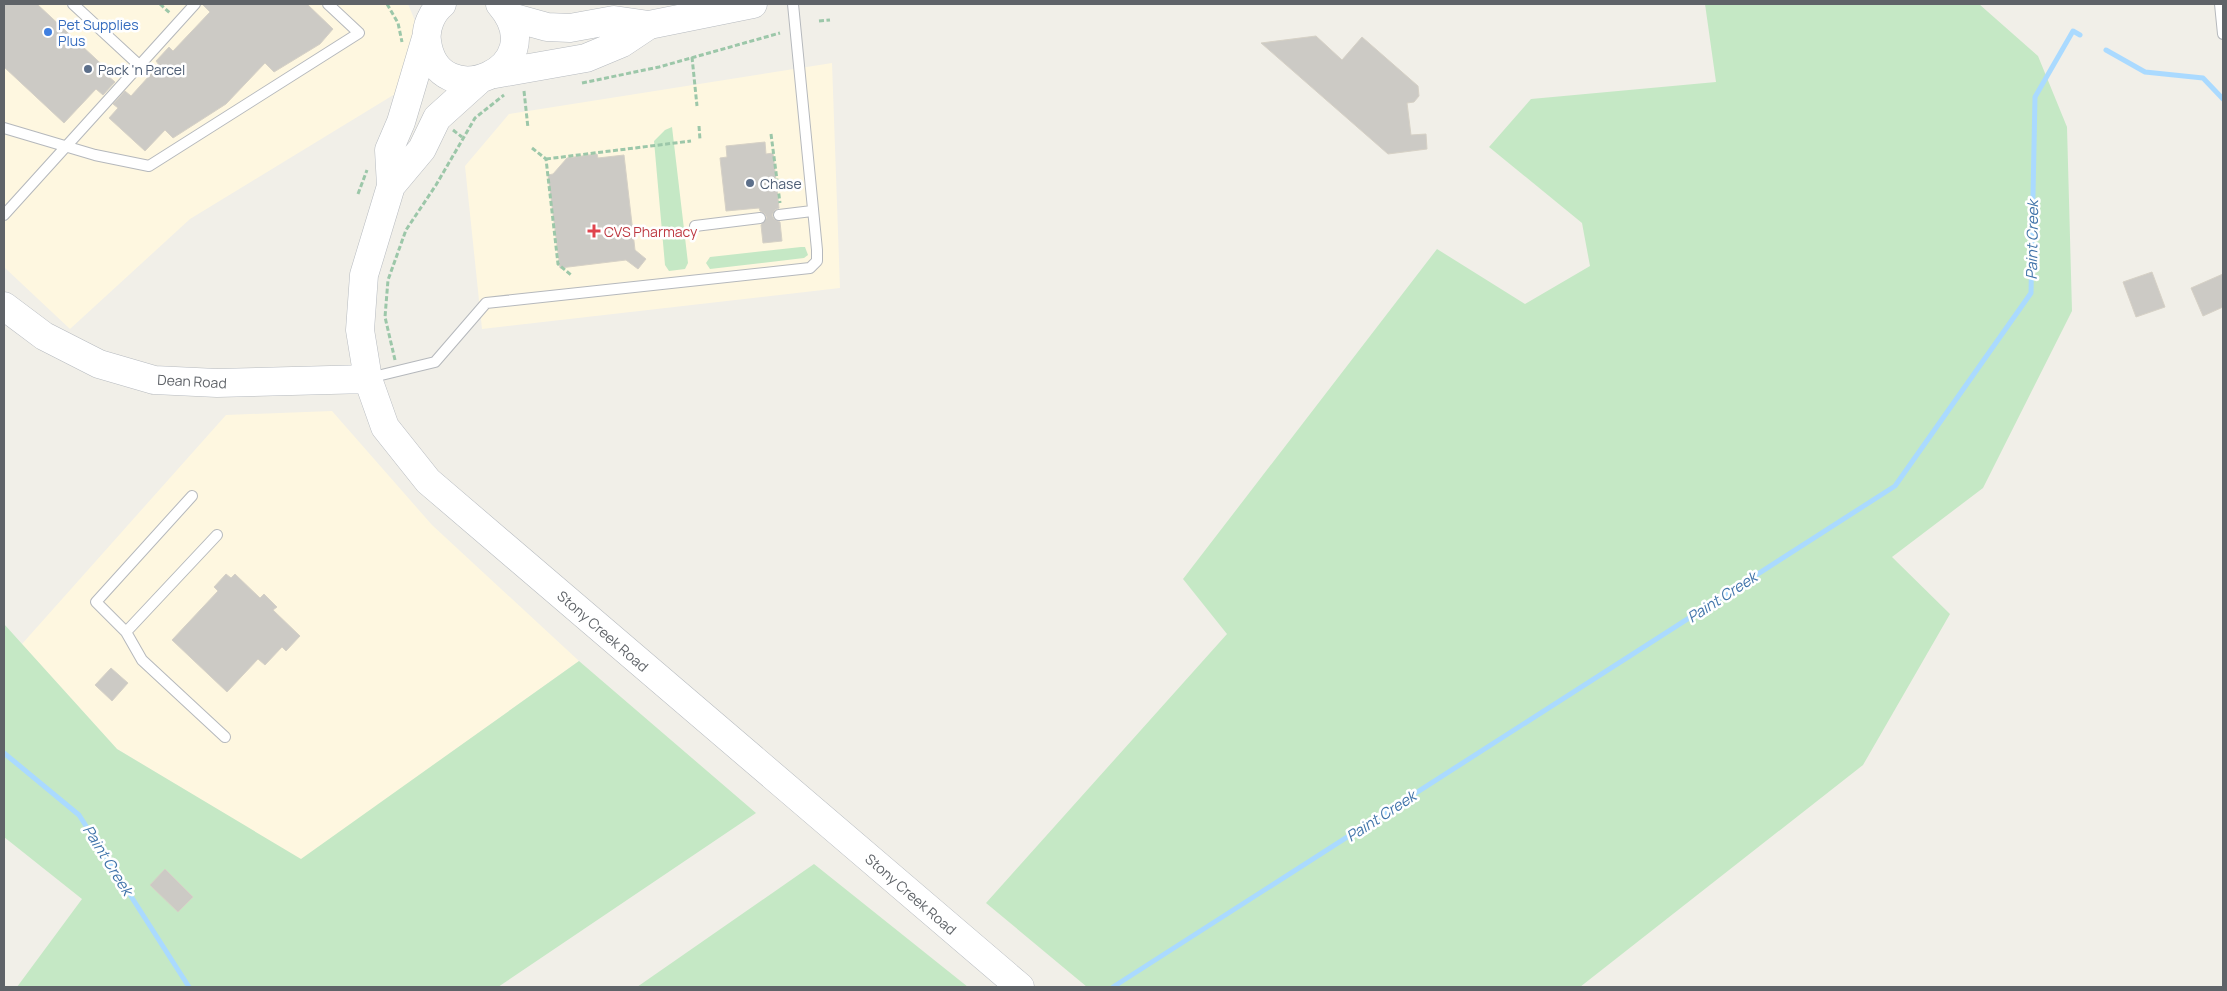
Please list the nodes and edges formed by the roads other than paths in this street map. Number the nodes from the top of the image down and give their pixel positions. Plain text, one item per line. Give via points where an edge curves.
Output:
1 (73, 4) edge
2 (195, 4) edge
3 (328, 4) edge
4 (416, 4) edge
5 (442, 4) edge
6 (753, 4) edge
7 (793, 4) edge
8 (2220, 4) edge
9 (506, 10) edge
10 (648, 25) junction
11 (2223, 34) edge
12 (426, 35) junction
13 (140, 66) junction
14 (494, 83) junction
15 (4, 128) edge
16 (68, 146) junction
17 (391, 186) junction
18 (780, 210) road end
19 (812, 211) junction
20 (4, 215) edge
21 (760, 218) dead end
22 (695, 226) dead end
23 (4, 306) edge
24 (368, 379) junction
25 (192, 496) dead end
26 (217, 535) dead end
27 (126, 632) junction
28 (225, 737) dead end
29 (1020, 987) edge

1 - 13 lane
2 - 13 lane
3 - 16 lane via 359,33 149,166
4 - 12 main road
5 - 12 main road, Stony Creek Road via 437,8
6 - 10 main road
7 - 19 lane
8 - 11 lane
9 - 10 main road via 547,27 570,28 614,20
9 - 14 main road, Stony Creek Road via 515,41 510,57
10 - 14 main road via 622,43 586,58
12 - 14 main road via 428,54 441,71 459,80
12 - 17 main road, Stony Creek Road via 401,122 389,150
13 - 16 lane
14 - 17 main road, Stony Creek Road via 437,118 422,149
15 - 16 lane
16 - 20 lane
17 - 24 main road, Stony Creek Road via 364,275 360,330
18 - 19 lane
19 - 24 lane via 817,261 810,268 486,303 434,362
21 - 22 lane
23 - 24 main road, Dean Road via 44,336 99,364 154,380 218,384
24 - 29 main road, Stony Creek Road via 385,427 428,481
25 - 27 lane via 96,602
26 - 27 lane
27 - 28 lane via 142,660

